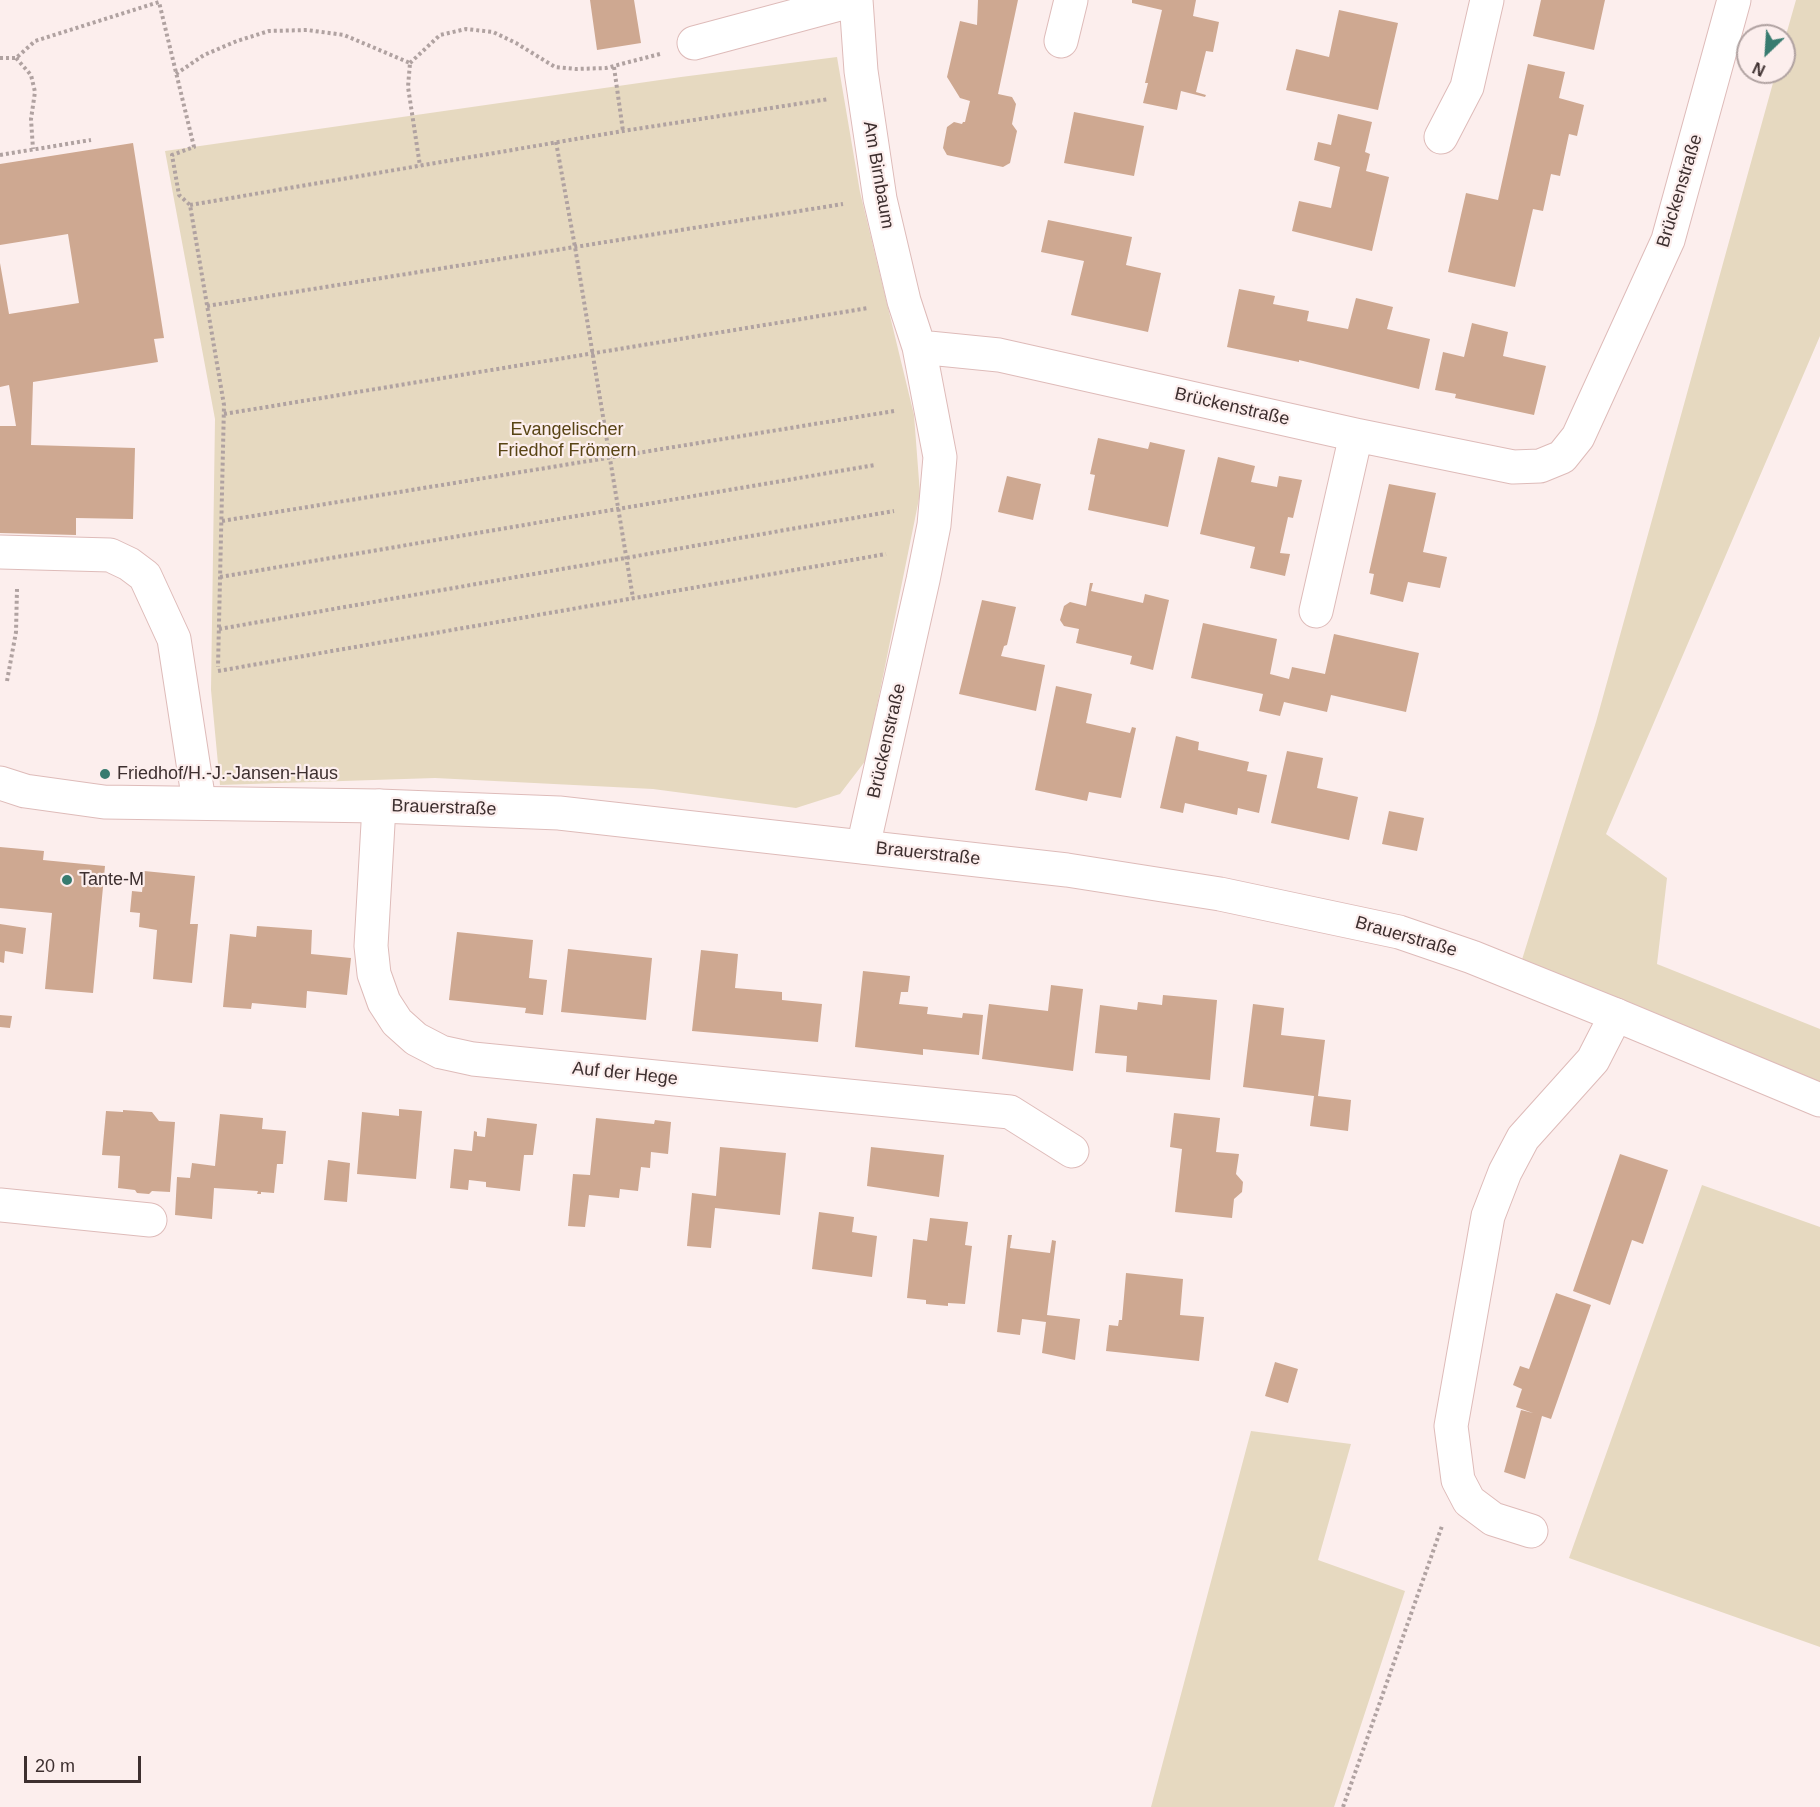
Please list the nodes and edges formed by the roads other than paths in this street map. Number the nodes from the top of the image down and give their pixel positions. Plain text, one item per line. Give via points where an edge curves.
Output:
1 (855, 0) edge
2 (1071, 0) edge
3 (1487, 0) edge
4 (1734, 0) edge
5 (1061, 41) dead end
6 (694, 43) road end
7 (1441, 137) dead end
8 (919, 347) junction
9 (1356, 435) junction
10 (0, 552) edge
11 (1316, 611) dead end
12 (0, 783) edge
13 (199, 802) junction
14 (379, 806) junction
15 (863, 847) junction
16 (1616, 1015) junction
17 (1820, 1101) edge
18 (1072, 1151) dead end
19 (0, 1205) edge
20 (150, 1220) dead end
21 (1531, 1531) dead end

1 - 6 street
1 - 8 street, Am Birnbaum via 880,199
2 - 5 street
3 - 7 street via 1467,87
4 - 9 street, Brückenstraße via 1668,240 1578,437 1562,457 1540,466 1513,467
8 - 9 street, Brückenstraße via 999,355
8 - 15 street, Brückenstraße via 940,457 934,525
9 - 11 street
10 - 13 street via 110,555 145,576 174,639
12 - 13 street, Brauerstraße via 25,791 104,801
13 - 14 street, Brauerstraße
14 - 15 street, Brauerstraße via 559,813
14 - 18 street, Auf der Hege via 371,946 374,974 384,1002 397,1022 416,1039 441,1052 473,1059 1010,1112
15 - 16 street, Brauerstraße via 1067,870 1336,917 1399,932 1472,957
16 - 17 street, Brauerstraße
16 - 21 street via 1593,1060 1523,1138 1505,1172 1488,1216 1451,1426 1458,1480 1469,1501 1493,1519
19 - 20 street

